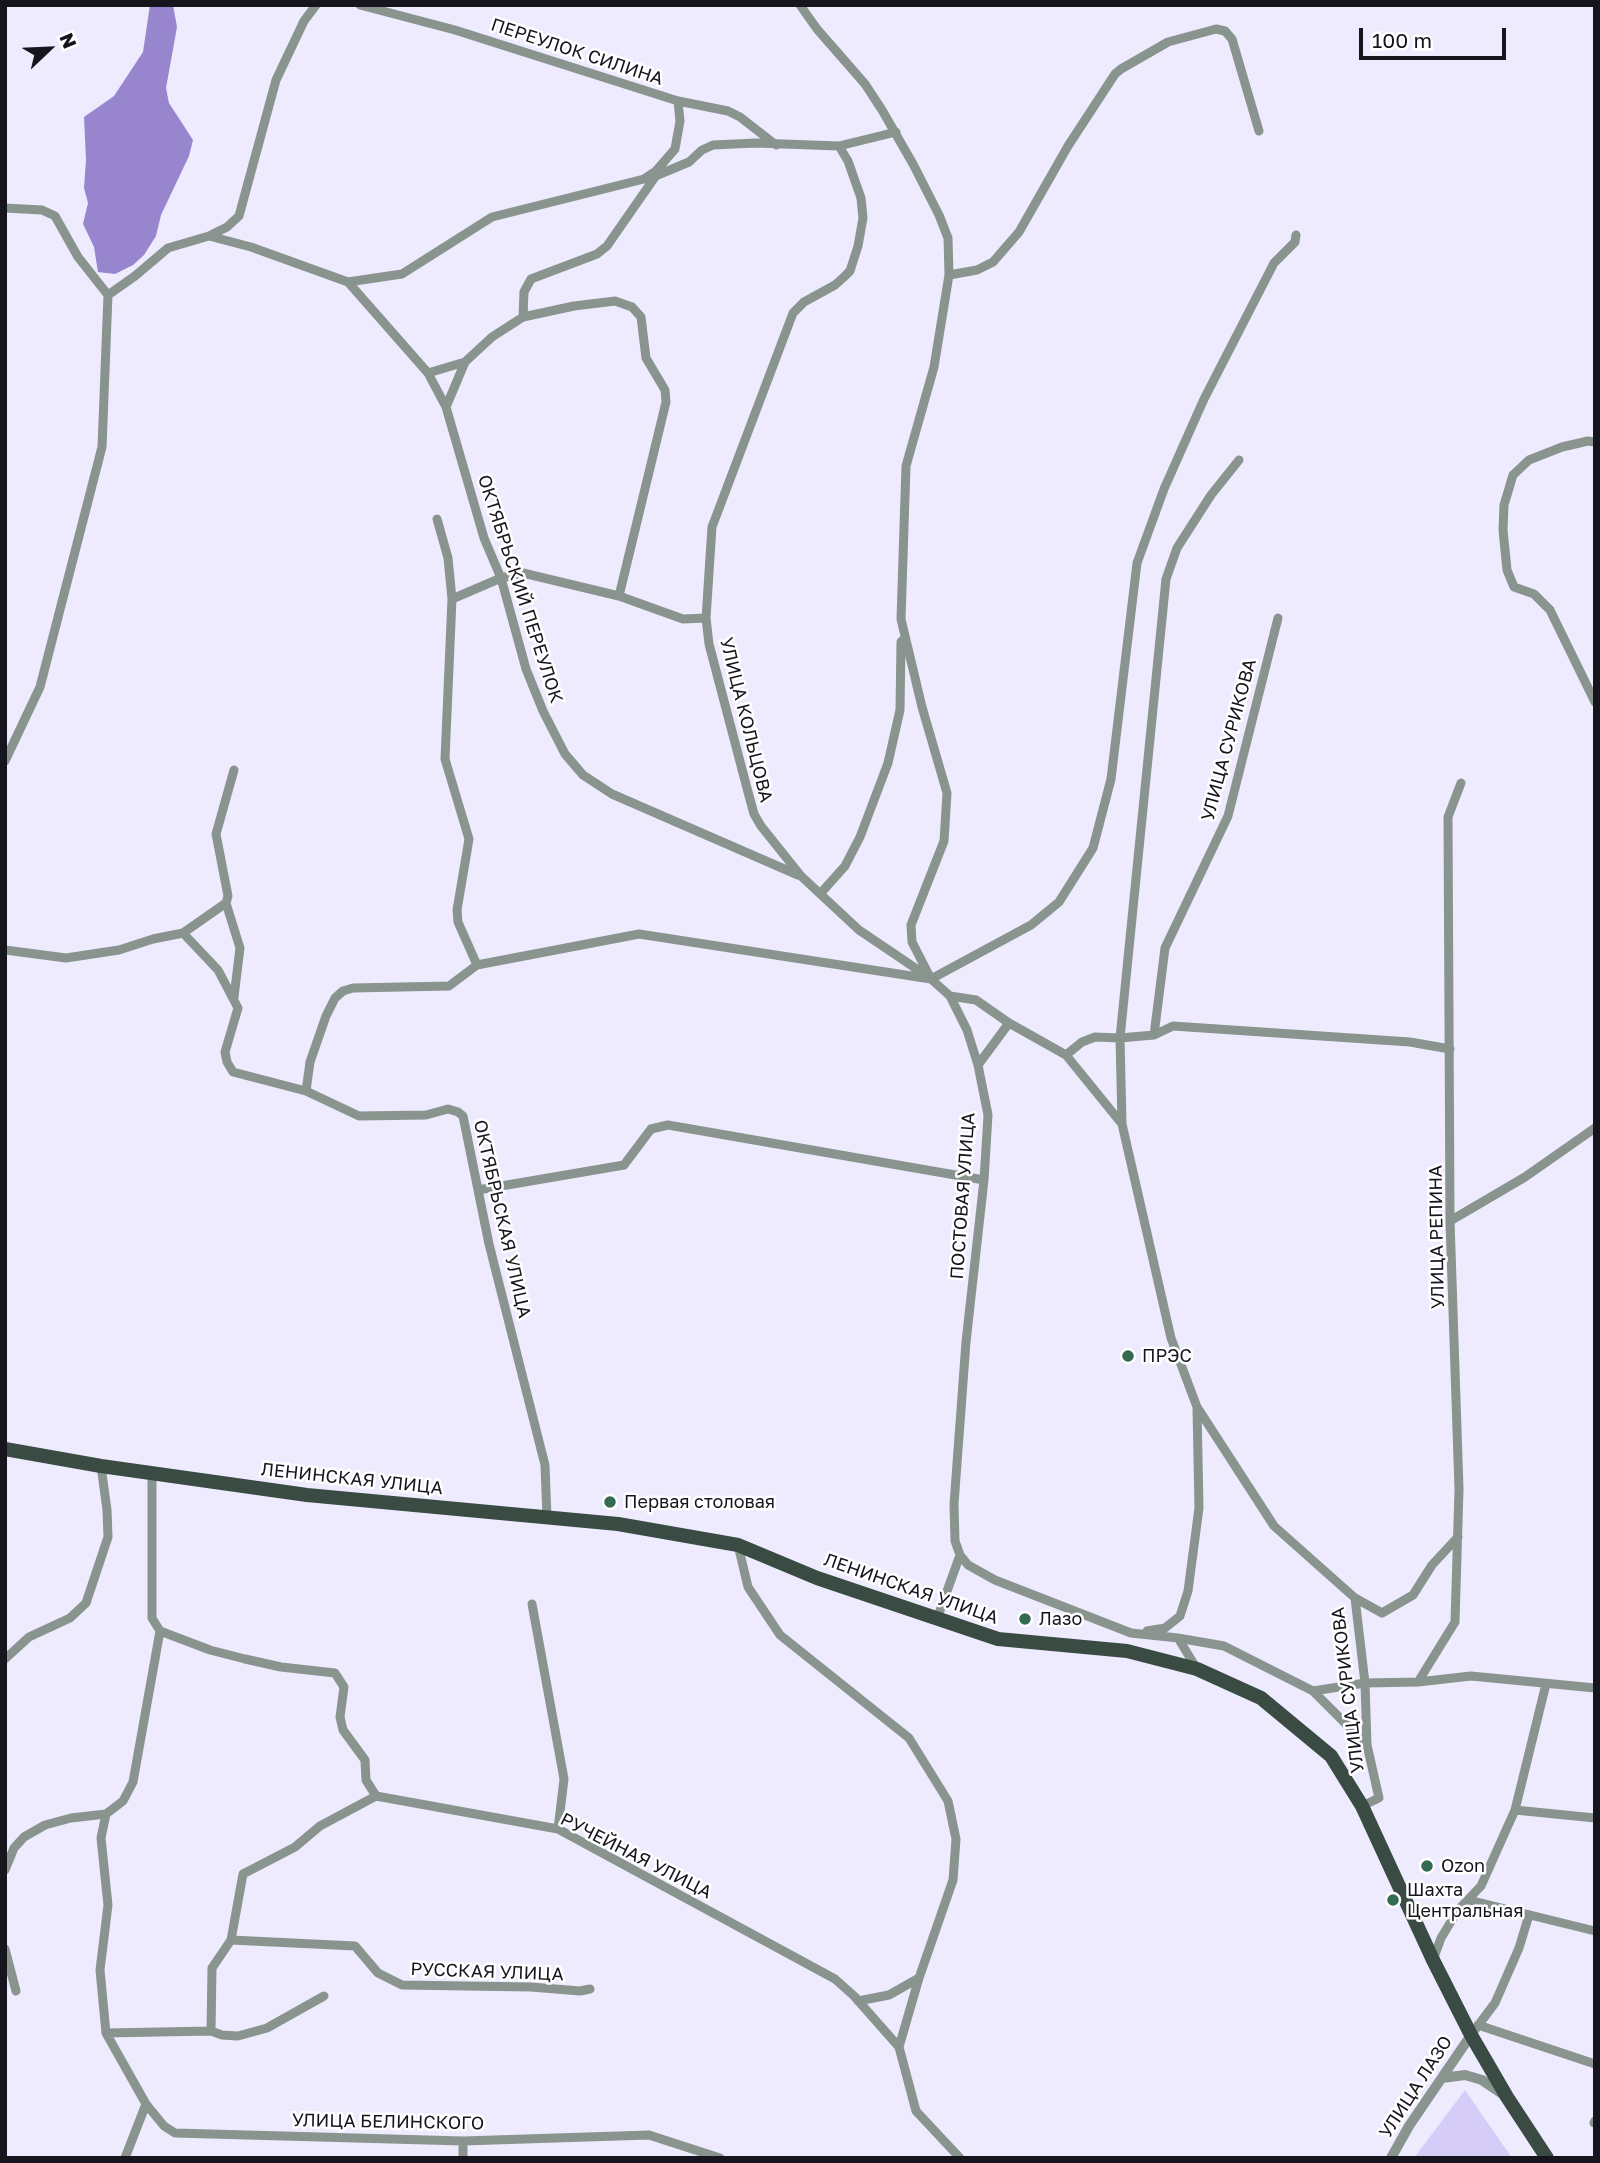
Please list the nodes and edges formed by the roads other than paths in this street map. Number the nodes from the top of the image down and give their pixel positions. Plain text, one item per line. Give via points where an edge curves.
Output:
1 (316, 5) edge
2 (360, 5) edge
3 (800, 5) edge
4 (678, 101) junction
5 (1259, 131) dead end
6 (896, 132) junction
7 (776, 145) junction
8 (839, 146) junction
9 (655, 177) junction
10 (645, 179) junction
11 (5, 208) edge
12 (1296, 235) dead end
13 (209, 236) junction
14 (949, 275) junction
15 (348, 282) junction
16 (108, 295) junction
17 (523, 317) junction
18 (466, 362) junction
19 (428, 373) junction
20 (446, 407) junction
21 (1591, 442) edge
22 (1239, 460) dead end
23 (437, 519) dead end
24 (501, 578) junction
25 (618, 596) junction
26 (452, 599) junction
27 (706, 618) junction
28 (1278, 618) dead end
29 (905, 638) junction
30 (1595, 702) edge
31 (8, 748) edge
32 (5, 761) edge
33 (234, 770) dead end
34 (1461, 783) dead end
35 (801, 876) junction
36 (820, 894) junction
37 (226, 903) junction
38 (183, 933) junction
39 (5, 950) edge
40 (477, 965) junction
41 (931, 979) junction
42 (950, 996) junction
43 (234, 997) junction
44 (1009, 1023) junction
45 (1154, 1035) junction
46 (1119, 1038) junction
47 (1450, 1049) junction
48 (1066, 1055) junction
49 (978, 1065) junction
50 (306, 1091) junction
51 (1122, 1124) junction
52 (1595, 1128) edge
53 (984, 1180) junction
54 (478, 1190) junction
55 (1450, 1221) junction
56 (1198, 1407) junction
57 (5, 1449) edge
58 (101, 1466) junction
59 (152, 1474) junction
60 (547, 1518) junction
61 (1458, 1537) junction
62 (738, 1545) junction
63 (960, 1555) junction
64 (1355, 1598) junction
65 (532, 1604) dead end
66 (937, 1619) junction
67 (160, 1631) junction
68 (1131, 1633) junction
69 (1178, 1638) junction
70 (1127, 1651) junction
71 (5, 1659) edge
72 (1197, 1669) junction
73 (1418, 1682) junction
74 (1365, 1683) junction
75 (1546, 1684) junction
76 (1595, 1688) edge
77 (1314, 1691) junction
78 (1367, 1745) junction
79 (376, 1796) junction
80 (1362, 1806) junction
81 (1515, 1810) junction
82 (106, 1814) junction
83 (1595, 1818) edge
84 (558, 1829) junction
85 (5, 1870) edge
86 (1469, 1900) junction
87 (1528, 1915) junction
88 (1595, 1931) edge
89 (231, 1940) junction
90 (5, 1949) edge
91 (1433, 1960) junction
92 (919, 1978) junction
93 (590, 1989) dead end
94 (16, 1991) dead end
95 (324, 1996) dead end
96 (858, 2001) junction
97 (1474, 2030) junction
98 (211, 2031) junction
99 (106, 2033) junction
100 (899, 2047) junction
101 (1595, 2064) edge
102 (1442, 2078) junction
103 (1507, 2097) junction
104 (146, 2104) junction
105 (463, 2141) junction
106 (125, 2158) edge
107 (463, 2158) edge
108 (720, 2158) edge
109 (960, 2158) edge
110 (1391, 2158) edge
111 (1547, 2158) edge

1 - 13 street via 276,80 239,216
2 - 4 street, ПЕРЕУЛОК СИЛИНА via 455,30
3 - 6 street, ПОСТОВАЯ УЛИЦА
4 - 7 street, ПЕРЕУЛОК СИЛИНА via 728,111
4 - 10 street via 675,149
5 - 14 street via 1232,39 1225,31 1216,29 1168,42 1115,74 1019,232 993,262
6 - 8 street
6 - 14 street, ПОСТОВАЯ УЛИЦА via 944,226
7 - 8 street
7 - 9 street via 713,145 689,163
8 - 27 street, УЛИЦА КОЛЬЦОВА via 861,198 858,246 850,271 793,313 712,527
9 - 10 street
9 - 17 street via 607,246 531,279 524,292
10 - 15 street via 492,217 402,274
11 - 16 street via 43,210 55,216 78,257
12 - 41 street via 1275,263 1204,400 1137,564 1111,779 1093,848 1059,902 1031,925
13 - 15 street
13 - 16 street via 168,248
14 - 29 street, ПОСТОВАЯ УЛИЦА via 934,367 906,466 901,619
15 - 19 street, ОКТЯБРЬСКИЙ ПЕРЕУЛОК
16 - 31 street via 102,447 40,687
17 - 18 street via 492,337
17 - 25 street via 615,301 632,307 641,317 646,358 665,390 666,402
18 - 19 street
18 - 20 street
19 - 20 street, ОКТЯБРЬСКИЙ ПЕРЕУЛОК
20 - 24 street, ОКТЯБРЬСКИЙ ПЕРЕУЛОК via 484,538
21 - 30 street via 1529,460 1513,475 1503,530 1507,570 1514,587 1534,594 1550,610
22 - 46 street, УЛИЦА СУРИКОВА via 1177,548 1166,579
23 - 26 street via 448,558
24 - 25 street via 523,573
24 - 26 street
24 - 35 street, ОКТЯБРЬСКИЙ ПЕРЕУЛОК via 538,701 565,754 583,775 612,794
25 - 27 street via 683,619
26 - 40 street via 445,759 469,839 458,922
27 - 35 street, УЛИЦА КОЛЬЦОВА via 754,814
28 - 45 street, УЛИЦА СУРИКОВА via 1228,816 1165,948
29 - 36 street, ПОСТОВАЯ УЛИЦА via 901,642 900,710 888,764 845,866
29 - 41 street, ПОСТОВАЯ УЛИЦА via 947,793 944,841 911,925 912,943
31 - 32 street
33 - 37 street via 216,834
34 - 47 street, УЛИЦА РЕПИНА via 1448,817
35 - 36 street, УЛИЦА КОЛЬЦОВА
36 - 41 street, УЛИЦА КОЛЬЦОВА via 859,930
37 - 38 street
37 - 43 street via 240,948
38 - 39 street via 66,958
38 - 43 street via 218,970
40 - 41 street via 639,934
40 - 50 street via 449,986 343,991 326,1016 310,1062
41 - 42 street, ПОСТОВАЯ УЛИЦА
42 - 44 street via 976,1000
42 - 49 street, ПОСТОВАЯ УЛИЦА
43 - 50 street, ОКТЯБРЬСКАЯ УЛИЦА via 238,1008 226,1052 233,1072
44 - 48 street
44 - 49 street
45 - 46 street
45 - 47 street via 1173,1026 1410,1042
46 - 48 street via 1096,1037
46 - 51 street, УЛИЦА СУРИКОВА
47 - 55 street, УЛИЦА РЕПИНА
48 - 51 street
49 - 53 street, ПОСТОВАЯ УЛИЦА via 988,1115
50 - 54 street, ОКТЯБРЬСКАЯ УЛИЦА via 359,1116 458,1112 463,1116
51 - 56 street, УЛИЦА СУРИКОВА via 1171,1338
52 - 55 street
53 - 54 street via 668,1125 651,1129 624,1165
53 - 63 street, ПОСТОВАЯ УЛИЦА via 954,1503
54 - 60 street, ОКТЯБРЬСКАЯ УЛИЦА via 545,1465
55 - 61 street, УЛИЦА РЕПИНА
56 - 64 street, УЛИЦА СУРИКОВА via 1274,1526
56 - 68 street, УЛИЦА СУРИКОВА via 1199,1508 1188,1591 1180,1616 1165,1628
57 - 58 main road, ЛЕНИНСКАЯ УЛИЦА
58 - 59 main road, ЛЕНИНСКАЯ УЛИЦА
58 - 71 street via 108,1537 86,1603 70,1619 29,1637
59 - 60 main road, ЛЕНИНСКАЯ УЛИЦА via 307,1495
59 - 67 street via 152,1618
60 - 62 main road, ЛЕНИНСКАЯ УЛИЦА via 618,1524
61 - 64 street via 1413,1595 1382,1613
61 - 73 street, УЛИЦА РЕПИНА via 1455,1622
62 - 66 main road, ЛЕНИНСКАЯ УЛИЦА
62 - 92 street via 748,1587 780,1635 909,1738 948,1801 956,1839 953,1880
63 - 66 street
63 - 68 street via 995,1580
64 - 74 street, УЛИЦА СУРИКОВА
65 - 84 street via 564,1779
66 - 70 main road, ЛЕНИНСКАЯ УЛИЦА via 998,1639
67 - 79 street via 245,1659 335,1673 344,1687 343,1730 365,1760 366,1780
67 - 82 street via 133,1782 124,1801
68 - 69 street
68 - 70 street
69 - 72 street
69 - 77 street via 1224,1646
70 - 72 main road, ЛЕНИНСКАЯ УЛИЦА
72 - 80 main road, ЛЕНИНСКАЯ УЛИЦА via 1261,1698 1285,1717 1331,1756
73 - 74 street
73 - 75 street via 1471,1676
74 - 77 street
74 - 78 street, УЛИЦА СУРИКОВА
75 - 76 street
75 - 81 street
77 - 78 street
78 - 80 street, УЛИЦА СУРИКОВА via 1379,1798
79 - 84 street, РУЧЕЙНАЯ УЛИЦА
79 - 89 street via 243,1874
80 - 91 main road, ЛЕНИНСКАЯ УЛИЦА
81 - 83 street
81 - 86 street via 1481,1886
82 - 85 street via 45,1825 23,1837
82 - 99 street via 101,1838 108,1905 100,1970
84 - 96 street, РУЧЕЙНАЯ УЛИЦА via 835,1979
86 - 87 street
86 - 91 street via 1441,1938
87 - 88 street
87 - 97 street via 1495,2003
89 - 93 street, РУССКАЯ УЛИЦА via 355,1946 378,1973 402,1985
89 - 98 street via 212,1968
90 - 94 street
91 - 97 main road, ЛЕНИНСКАЯ УЛИЦА
92 - 96 street via 890,1995
92 - 100 street
95 - 98 street via 267,2028 238,2036
96 - 100 street, РУЧЕЙНАЯ УЛИЦА
97 - 101 street
97 - 102 street, УЛИЦА ЛАЗО
97 - 103 main road, ЛЕНИНСКАЯ УЛИЦА
98 - 99 street
99 - 104 street, УЛИЦА БЕЛИНСКОГО
100 - 109 street, РУЧЕЙНАЯ УЛИЦА via 916,2111
102 - 103 street via 1465,2075
102 - 110 street, УЛИЦА ЛАЗО
103 - 111 main road, ЛЕНИНСКАЯ УЛИЦА
104 - 105 street, УЛИЦА БЕЛИНСКОГО via 175,2133
104 - 106 street
105 - 107 street
105 - 108 street, УЛИЦА БЕЛИНСКОГО via 649,2135

